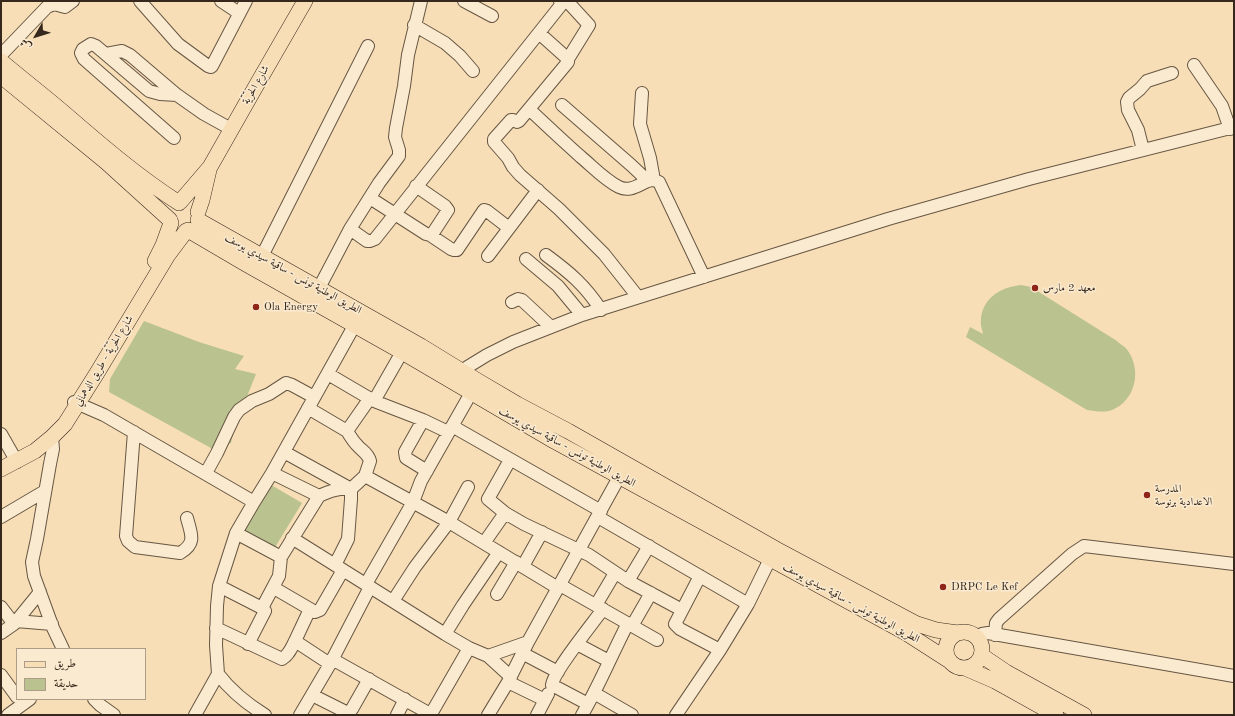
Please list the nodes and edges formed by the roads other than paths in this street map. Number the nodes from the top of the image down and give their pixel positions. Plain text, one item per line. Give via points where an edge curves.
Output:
1 (73, 1) edge
2 (140, 1) edge
3 (221, 1) edge
4 (246, 1) edge
5 (305, 1) edge
6 (421, 1) edge
7 (464, 1) edge
8 (563, 2) edge
9 (239, 13) junction
10 (492, 16) dead end
11 (414, 25) junction
12 (539, 33) junction
13 (368, 46) dead end
14 (1, 55) edge
15 (568, 59) junction
16 (1, 61) edge
17 (1194, 65) dead end
18 (473, 71) dead end
19 (1172, 73) dead end
20 (1, 76) edge
21 (642, 93) dead end
22 (562, 105) dead end
23 (529, 109) junction
24 (1232, 128) edge
25 (231, 129) junction
26 (174, 138) dead end
27 (1142, 150) junction
28 (209, 169) junction
29 (651, 181) junction
30 (416, 186) junction
31 (538, 190) junction
32 (370, 198) junction
33 (180, 202) junction
34 (395, 213) junction
35 (170, 221) junction
36 (192, 223) junction
37 (508, 228) junction
38 (350, 229) junction
39 (430, 235) junction
40 (546, 255) dead end
41 (262, 256) junction
42 (488, 256) dead end
43 (526, 259) dead end
44 (704, 277) junction
45 (319, 288) junction
46 (638, 298) junction
47 (512, 302) dead end
48 (601, 310) junction
49 (582, 315) junction
50 (358, 319) junction
51 (551, 327) junction
52 (402, 352) junction
53 (461, 370) junction
54 (328, 374) junction
55 (448, 379) junction
56 (474, 387) junction
57 (314, 396) junction
58 (372, 400) junction
59 (76, 403) junction
60 (308, 408) junction
61 (423, 420) junction
62 (450, 429) junction
63 (347, 431) junction
64 (134, 432) junction
65 (1, 434) edge
66 (52, 437) junction
67 (284, 452) junction
68 (510, 460) junction
69 (11, 461) edge
70 (1, 470) edge
71 (427, 470) junction
72 (623, 470) junction
73 (206, 473) junction
74 (272, 473) junction
75 (365, 476) junction
76 (468, 487) dead end
77 (350, 489) junction
78 (45, 491) junction
79 (319, 496) junction
80 (254, 502) junction
81 (413, 502) junction
82 (506, 513) junction
83 (599, 514) junction
84 (1, 517) edge
85 (187, 518) dead end
86 (449, 522) junction
87 (542, 532) junction
88 (236, 533) junction
89 (292, 538) junction
90 (484, 543) junction
91 (649, 546) junction
92 (579, 550) junction
93 (499, 552) junction
94 (281, 557) junction
95 (770, 559) junction
96 (519, 564) junction
97 (1234, 564) edge
98 (339, 567) junction
99 (615, 573) junction
100 (700, 576) junction
101 (628, 581) junction
102 (219, 586) junction
103 (368, 586) junction
104 (559, 587) junction
105 (274, 588) junction
106 (40, 592) junction
107 (498, 594) dead end
108 (651, 594) junction
109 (394, 601) junction
110 (748, 604) junction
111 (1, 607) edge
112 (599, 607) junction
113 (262, 608) junction
114 (310, 609) junction
115 (682, 610) junction
116 (15, 622) junction
117 (52, 624) junction
118 (630, 625) junction
119 (216, 628) junction
120 (1, 633) edge
121 (958, 633) junction
122 (445, 634) junction
123 (657, 640) dead end
124 (295, 641) junction
125 (985, 641) junction
126 (528, 642) junction
127 (248, 644) junction
128 (577, 644) junction
129 (63, 648) edge
130 (469, 648) junction
131 (720, 650) junction
132 (522, 653) junction
133 (488, 656) junction
134 (948, 660) junction
135 (331, 661) junction
136 (609, 661) junction
137 (965, 668) junction
138 (558, 672) junction
139 (218, 674) junction
140 (1, 675) edge
141 (1234, 676) edge
142 (370, 679) junction
143 (509, 679) junction
144 (552, 685) junction
145 (16, 693) edge
146 (312, 695) junction
147 (405, 699) junction
148 (591, 699) junction
149 (22, 700) edge
150 (95, 700) edge
151 (545, 700) junction
152 (247, 710) edge
153 (431, 714) edge
154 (492, 714) edge
155 (8, 715) edge
156 (114, 715) edge
157 (196, 715) edge
158 (265, 715) edge
159 (300, 715) edge
160 (397, 715) edge
161 (537, 715) edge
162 (582, 715) edge
163 (632, 715) edge
164 (676, 715) edge
165 (1056, 715) edge
166 (1084, 715) edge

1 - 14 street via 65,7 54,4 47,7
2 - 9 street via 178,44 211,67
3 - 9 street
4 - 9 street
5 - 25 main road, شارع الحرّيّة
6 - 11 street
7 - 10 street
8 - 12 street
8 - 15 street via 589,24
11 - 18 street via 445,43
11 - 32 street via 395,133 399,156
12 - 15 street
12 - 30 street
13 - 41 street
15 - 23 street via 568,63
16 - 33 main road via 102,146 155,187
17 - 24 street via 1222,106
19 - 27 street via 1147,81 1127,102 1127,108 1138,130
20 - 35 main road via 106,162
21 - 29 street via 640,124 650,158
22 - 29 street
23 - 29 street via 596,170 620,188 629,190
23 - 31 street via 518,122 511,120 494,142 520,175
24 - 27 street
25 - 26 street via 177,95 130,55 122,52 106,54 93,44 82,50 84,59
25 - 28 main road, شارع الحرّيّة
27 - 44 street via 888,219
28 - 33 main road, شارع الحرّيّة
28 - 36 main road, شارع الحرّيّة via 202,200
29 - 44 street via 658,181 661,184
30 - 34 street
30 - 39 street via 448,209
31 - 37 street
31 - 46 street via 604,254
32 - 34 street
32 - 38 street
33 - 35 main road via 170,211
33 - 36 main road via 193,205
34 - 38 street via 375,239 370,241
34 - 39 street
35 - 36 main road via 177,229
35 - 59 main road, شارع الحرّيّة - طريق الدهماني via 167,236 157,258
36 - 41 main road, الطريق الوطنية تونس - ساقية سيدي يوسف
36 - 50 main road, الطريق الوطنية تونس - ساقية سيدي يوسف via 246,264
36 - 59 main road, شارع الحرّيّة - طريق الدهماني via 171,251
37 - 39 street via 484,210 457,250 451,249
37 - 42 street
38 - 45 street
40 - 48 street via 578,281
41 - 45 main road, الطريق الوطنية تونس - ساقية سيدي يوسف
43 - 49 street via 558,286
44 - 46 street
45 - 50 main road, الطريق الوطنية تونس - ساقية سيدي يوسف
46 - 48 street
47 - 51 street via 518,298 522,300
48 - 49 street
49 - 51 street
50 - 52 main road, الطريق الوطنية تونس - ساقية سيدي يوسف
50 - 53 main road, الطريق الوطنية تونس - ساقية سيدي يوسف
50 - 54 street
51 - 53 street via 501,347
52 - 55 main road, الطريق الوطنية تونس - ساقية سيدي يوسف
52 - 58 street
53 - 55 street
53 - 56 main road, الطريق الوطنية تونس - ساقية سيدي يوسف
54 - 57 street
54 - 58 street
55 - 56 main road, الطريق الوطنية تونس - ساقية سيدي يوسف
56 - 62 street
56 - 72 main road, الطريق الوطنية تونس - ساقية سيدي يوسف via 554,441
57 - 60 street
57 - 73 street via 286,383 246,405 234,417
58 - 61 street
58 - 63 street
59 - 64 street
59 - 66 main road, شارع الحرّيّة - طريق الدهماني via 65,424
59 - 69 main road, شارع الحرّيّة - طريق الدهماني via 40,440
60 - 63 street
60 - 67 street
61 - 62 street
61 - 71 street via 405,455
62 - 68 street
62 - 71 street
63 - 75 street via 357,446 370,458
64 - 73 street
64 - 85 street via 126,536 128,541 135,547 180,553 191,544
65 - 69 street
66 - 69 main road, شارع الحرّيّة - طريق الدهماني via 35,451
66 - 78 street
67 - 74 street
67 - 77 street
68 - 82 street via 488,500
68 - 83 street
69 - 70 main road, شارع الحرّيّة - طريق الدهماني
71 - 81 street
72 - 83 street
72 - 95 main road, الطريق الوطنية تونس - ساقية سيدي يوسف
72 - 121 main road, الطريق الوطنية تونس - ساقية سيدي يوسف via 904,618 928,628
73 - 80 street
74 - 79 street
74 - 80 street
75 - 77 street
75 - 81 street
76 - 86 street
77 - 79 street via 333,490
77 - 98 street via 348,539
78 - 84 street
78 - 106 street via 32,562
79 - 89 street
80 - 88 street
81 - 86 street
81 - 103 street
82 - 87 street
82 - 90 street
83 - 91 street
83 - 92 street
86 - 90 street
86 - 109 street via 415,567
87 - 92 street
87 - 96 street
88 - 94 street
88 - 102 street
89 - 94 street
89 - 98 street
90 - 93 street
91 - 100 street
91 - 101 street
92 - 99 street
92 - 104 street
93 - 96 street
93 - 122 street
94 - 105 street via 280,573
95 - 110 street
95 - 134 main road, الطريق الوطنية تونس - ساقية سيدي يوسف via 906,633
96 - 104 street
96 - 107 street
97 - 125 street via 1084,546 999,619
98 - 103 street
98 - 114 street via 320,610 315,612
99 - 101 street
99 - 112 street
100 - 110 street
100 - 115 street
101 - 108 street
102 - 113 street
102 - 119 street
103 - 109 street
103 - 135 street
104 - 112 street
104 - 126 street
105 - 113 street
105 - 114 street
106 - 116 street
106 - 117 street
108 - 115 street
108 - 118 street
109 - 122 street
110 - 131 street
111 - 116 street
112 - 118 street
112 - 128 street
113 - 127 street via 265,612
114 - 124 street
115 - 131 street via 675,622 677,627
116 - 117 street
116 - 120 street
117 - 129 street
118 - 123 street
118 - 136 street
119 - 127 street
119 - 139 street
121 - 125 main road via 965,632
121 - 134 main road via 947,644
122 - 130 street
124 - 127 street via 290,652 282,658
124 - 135 street
125 - 137 main road via 979,660
125 - 141 street
125 - 166 main road via 1006,672
126 - 132 street
126 - 133 street
128 - 136 street
128 - 138 street
130 - 133 street
130 - 153 street
131 - 164 street
132 - 138 street
132 - 143 street
133 - 143 street
134 - 137 main road via 956,666
135 - 142 street
135 - 146 street
136 - 148 street
137 - 165 main road via 995,681
138 - 144 street
139 - 152 street
139 - 157 street
140 - 145 street
142 - 146 street via 349,713
142 - 147 street
143 - 151 street
143 - 154 street
144 - 148 street
144 - 151 street
146 - 159 street
147 - 153 street
147 - 160 street
148 - 162 street
148 - 163 street
149 - 155 street
150 - 156 street
151 - 161 street
152 - 158 street

